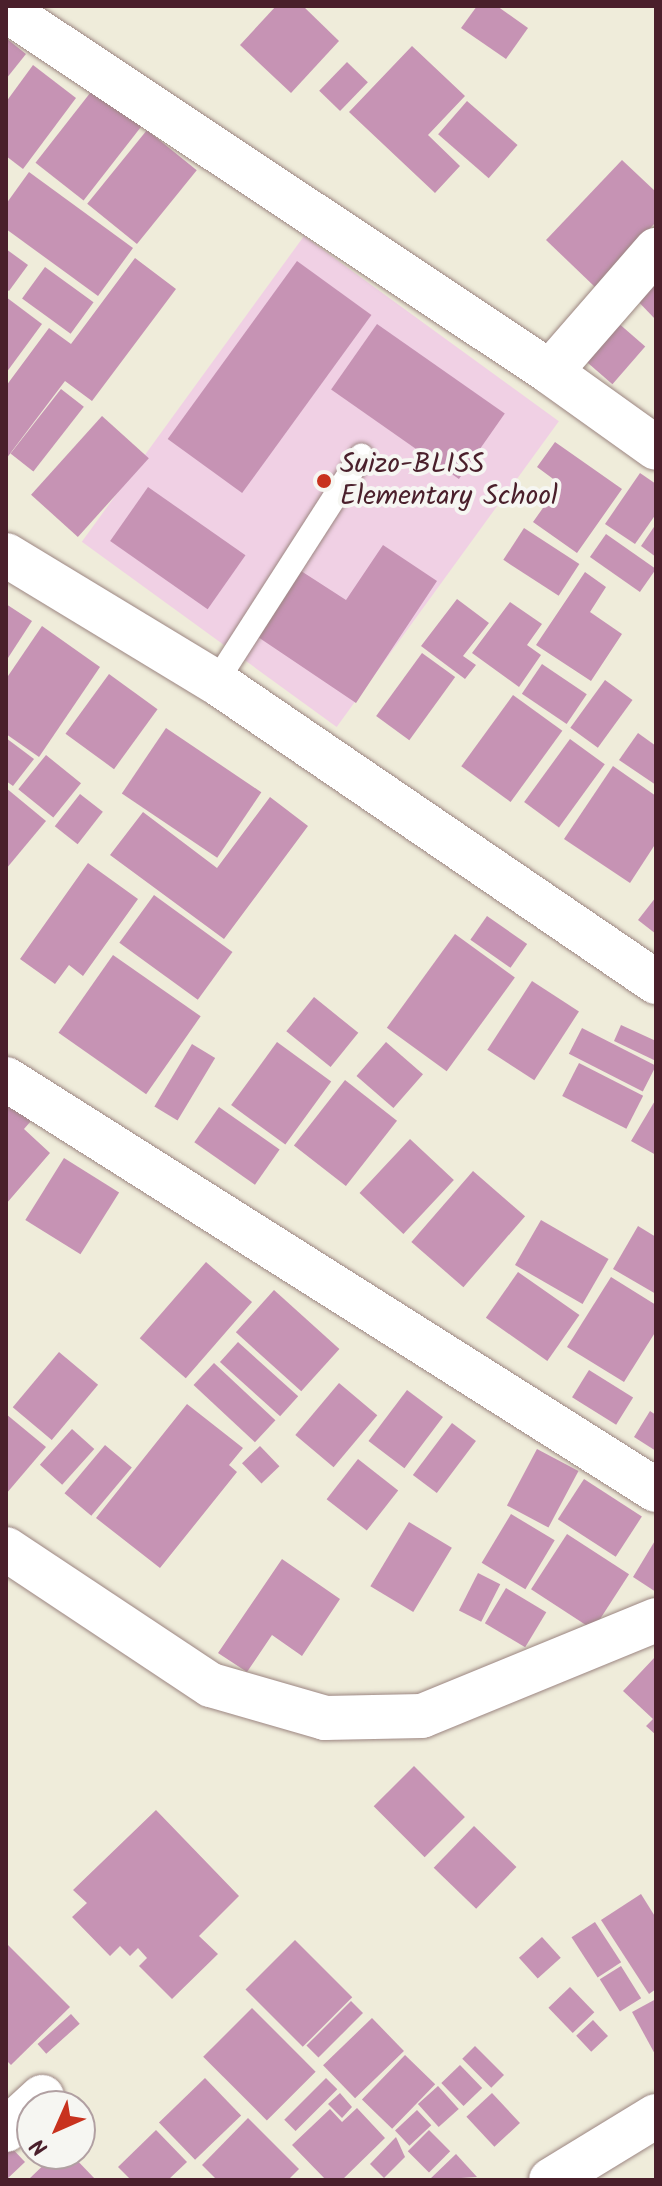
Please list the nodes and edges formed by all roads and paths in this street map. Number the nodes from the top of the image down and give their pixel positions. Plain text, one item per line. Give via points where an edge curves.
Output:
1 (6, 10) edge
2 (656, 250) edge
3 (550, 372) junction
4 (656, 448) edge
5 (361, 456) dead end
6 (6, 555) edge
7 (216, 682) junction
8 (656, 982) edge
9 (6, 1079) edge
10 (656, 1490) edge
11 (6, 1549) edge
12 (656, 1620) edge
13 (656, 2116) edge
14 (551, 2180) edge

1 - 3 street
2 - 3 street
3 - 4 street
5 - 7 lane
6 - 7 street
7 - 8 street
9 - 10 street
11 - 12 street via 211,1685 325,1718 422,1716
13 - 14 street

